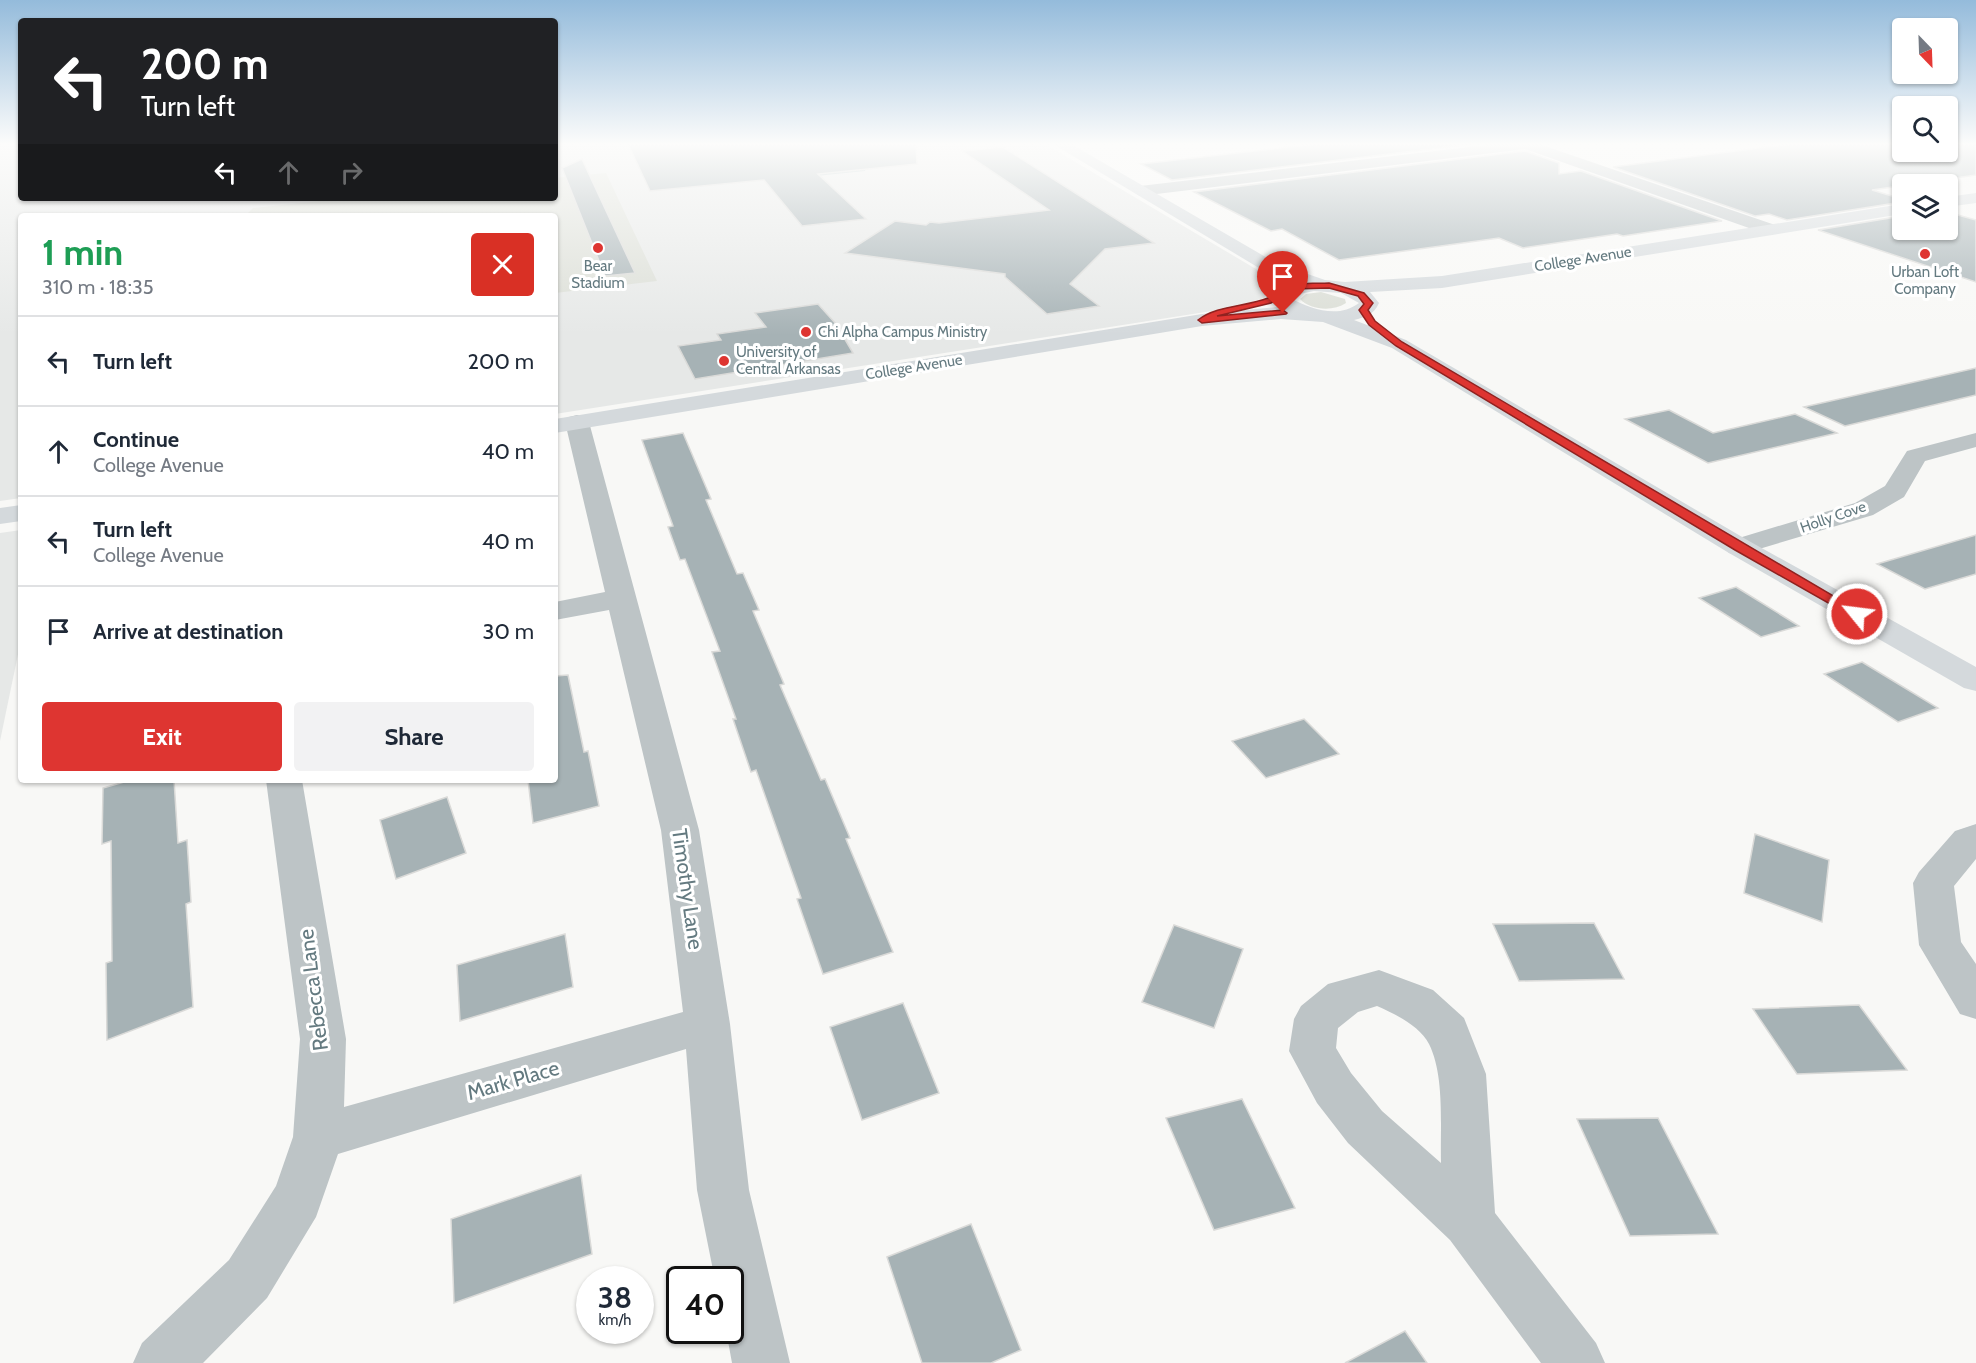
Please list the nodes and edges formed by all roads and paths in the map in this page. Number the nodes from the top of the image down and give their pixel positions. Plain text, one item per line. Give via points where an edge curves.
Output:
1 (1168, 208) edge
2 (1707, 208) edge
3 (1892, 211) edge
4 (1772, 230) junction
5 (1270, 267) junction
6 (1442, 282) junction
7 (1334, 287) junction
8 (1281, 294) junction
9 (1366, 307) junction
10 (1314, 315) junction
11 (1202, 320) junction
12 (1399, 344) junction
13 (566, 424) edge
14 (1976, 440) edge
15 (18, 513) edge
16 (0, 516) edge
17 (1739, 547) junction
18 (622, 598) junction
19 (558, 610) edge
20 (1976, 681) edge
21 (284, 783) edge
22 (1976, 838) edge
23 (1976, 1001) edge
24 (706, 1024) junction
25 (318, 1137) junction
26 (1469, 1222) junction
27 (162, 1363) edge
28 (761, 1363) edge
29 (1576, 1363) edge

1 - 5 street
2 - 4 street
3 - 4 street, College Avenue
4 - 6 street, College Avenue
5 - 7 street
5 - 8 street
6 - 7 street, College Avenue
6 - 9 street, College Avenue via 1390,295
7 - 8 street, College Avenue via 1305,285
7 - 9 street via 1361,295
8 - 10 street via 1285,306
8 - 11 street, College Avenue via 1258,305
9 - 10 street, College Avenue via 1343,316
9 - 12 street via 1372,323
10 - 11 street, College Avenue via 1265,314
10 - 12 street
11 - 13 street, College Avenue
12 - 17 street
13 - 18 street, Timothy Lane
14 - 17 street, Holly Cove via 1916,456 1895,491 1864,509
15 - 16 street
17 - 20 street
18 - 19 street
18 - 24 street, Timothy Lane via 680,830
21 - 25 street, Rebecca Lane via 322,1039
22 - 23 street via 1933,883 1940,945
24 - 25 street, Mark Place
24 - 28 street, Timothy Lane via 723,1190
25 - 27 street, Rebecca Lane via 298,1199 248,1279
26 - 26 street via 1462,1074 1448,1032 1417,1003 1379,988 1344,997 1317,1019 1312,1051 1334,1088 1365,1127
26 - 29 street

